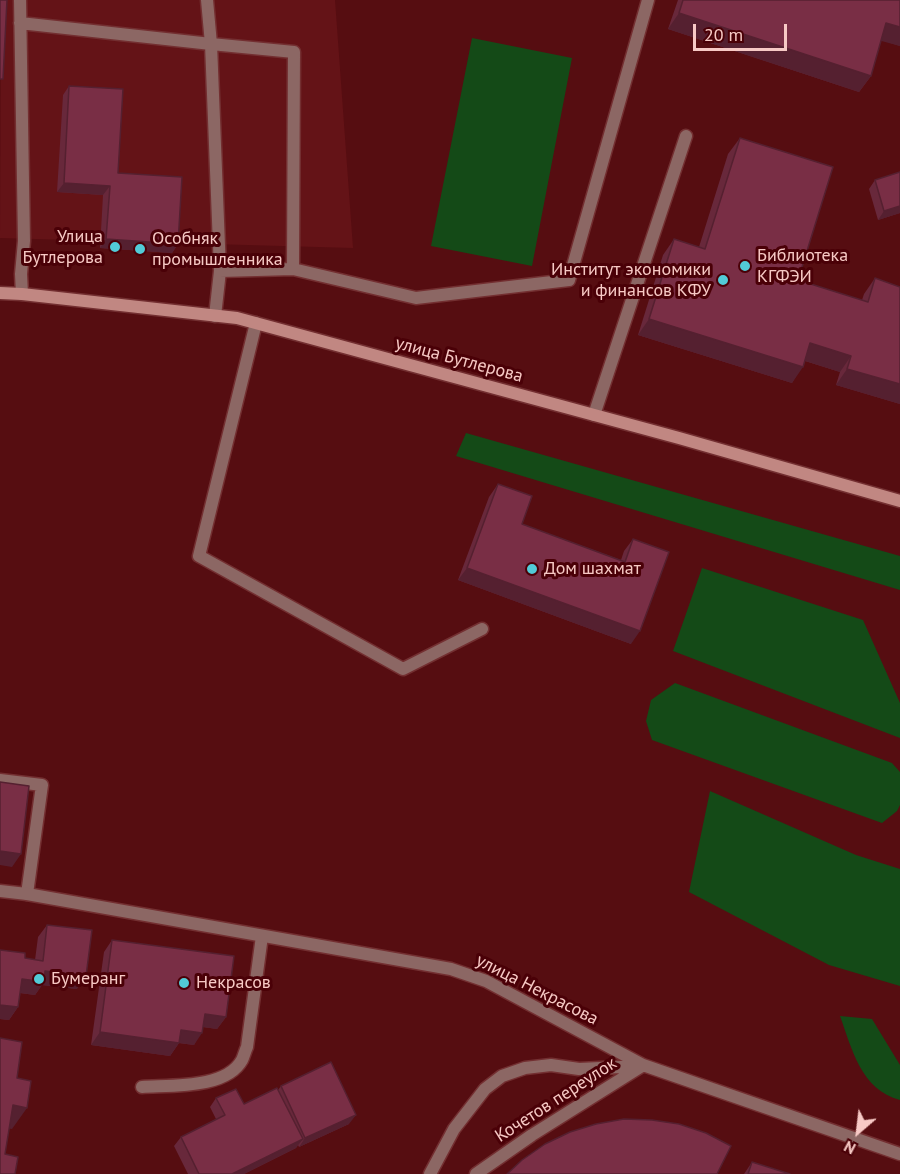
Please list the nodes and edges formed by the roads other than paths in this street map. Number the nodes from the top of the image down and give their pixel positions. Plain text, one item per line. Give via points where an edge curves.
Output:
1 (20, 0) edge
2 (207, 0) edge
3 (648, 0) edge
4 (20, 23) junction
5 (211, 44) junction
6 (686, 135) dead end
7 (293, 269) junction
8 (220, 271) junction
9 (0, 293) edge
10 (22, 294) junction
11 (215, 316) junction
12 (256, 323) junction
13 (594, 415) junction
14 (900, 501) edge
15 (482, 629) dead end
16 (0, 780) edge
17 (0, 891) edge
18 (27, 894) junction
19 (262, 936) junction
20 (643, 1065) junction
21 (142, 1087) dead end
22 (900, 1154) edge
23 (430, 1174) edge
24 (476, 1174) edge

1 - 4 street
2 - 5 street
3 - 7 street via 569,280 416,298
4 - 5 street
4 - 10 street
5 - 7 street via 294,52
5 - 8 street
6 - 13 street
7 - 8 street
8 - 11 street
9 - 10 main road, улица Бутлерова
10 - 11 main road, улица Бутлерова
11 - 12 main road, улица Бутлерова
12 - 13 main road, улица Бутлерова
12 - 15 street via 199,556 403,669
13 - 14 main road, улица Бутлерова
16 - 18 street via 42,786
17 - 18 street, улица Некрасова
18 - 19 street, улица Некрасова
19 - 20 street, улица Некрасова via 451,969 486,981
19 - 21 street via 247,1047 232,1073 203,1083
20 - 22 street, улица Некрасова
20 - 23 street, Кочетов переулок via 579,1069 551,1065 502,1076 485,1089 454,1130
20 - 24 street, Кочетов переулок

